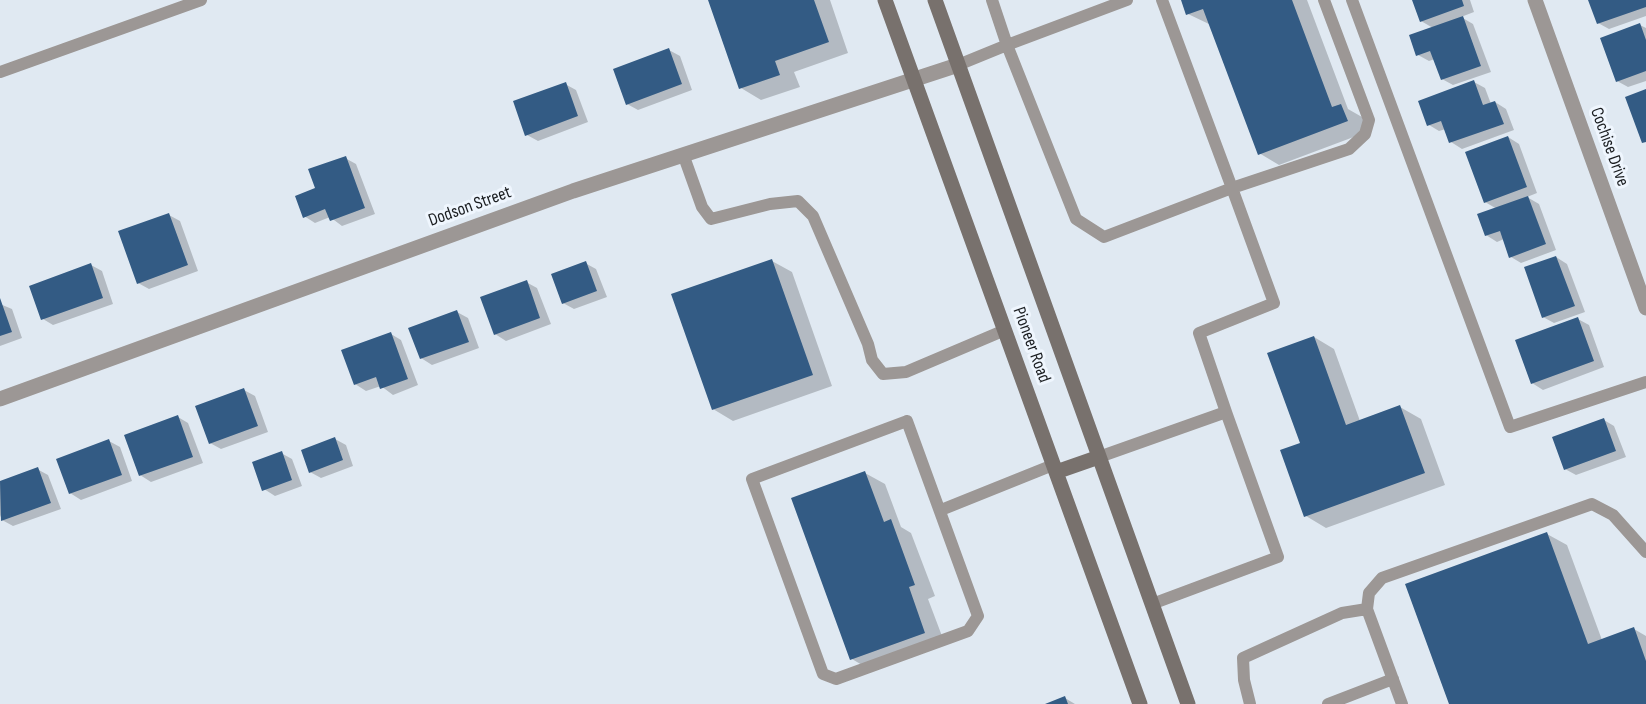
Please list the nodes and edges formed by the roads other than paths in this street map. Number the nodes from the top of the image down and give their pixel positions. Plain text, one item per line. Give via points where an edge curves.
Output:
1 (201, 0) edge
2 (885, 0) edge
3 (934, 0) edge
4 (992, 0) edge
5 (1127, 0) edge
6 (1162, 0) edge
7 (1324, 0) edge
8 (1352, 0) edge
9 (1535, 0) edge
10 (1007, 45) junction
11 (958, 64) junction
12 (0, 72) edge
13 (912, 78) junction
14 (683, 154) junction
15 (1232, 189) junction
16 (1646, 308) edge
17 (1005, 330) junction
18 (1646, 382) edge
19 (0, 399) edge
20 (1226, 412) junction
21 (1099, 457) junction
22 (1055, 468) junction
23 (941, 510) junction
24 (1646, 552) edge
25 (1152, 604) junction
26 (1367, 609) junction
27 (1393, 679) junction
28 (1140, 704) edge
29 (1188, 704) edge
30 (1250, 704) edge
31 (1328, 704) edge
32 (1402, 704) edge

1 - 12 lane
2 - 13 main road, Pioneer Road
3 - 11 main road, Pioneer Road
4 - 10 lane
5 - 10 lane
6 - 15 lane
7 - 15 lane via 1369,120 1365,134 1349,149
8 - 18 lane via 1510,427
9 - 16 street, Cochise Drive
10 - 11 lane
10 - 15 lane via 1076,219 1104,237
11 - 13 street, Dodson Street
11 - 21 main road, Pioneer Road
13 - 14 street, Dodson Street
13 - 17 main road, Pioneer Road
14 - 17 lane via 702,207 711,219 798,201 813,216 872,360 883,374 906,372
14 - 19 street, Dodson Street via 573,190
15 - 20 lane via 1274,303 1199,333
17 - 22 main road, Pioneer Road
20 - 21 lane
20 - 25 lane via 1278,557
21 - 22 main road
21 - 25 main road, Pioneer Road
22 - 23 lane
22 - 28 main road, Pioneer Road
23 - 23 lane via 907,422 752,479 823,674 836,679 968,631 978,616
24 - 26 lane via 1613,515 1592,504 1382,578 1369,593
25 - 29 main road, Pioneer Road
26 - 27 lane
26 - 30 lane via 1342,613 1243,658
27 - 31 lane
27 - 32 lane

